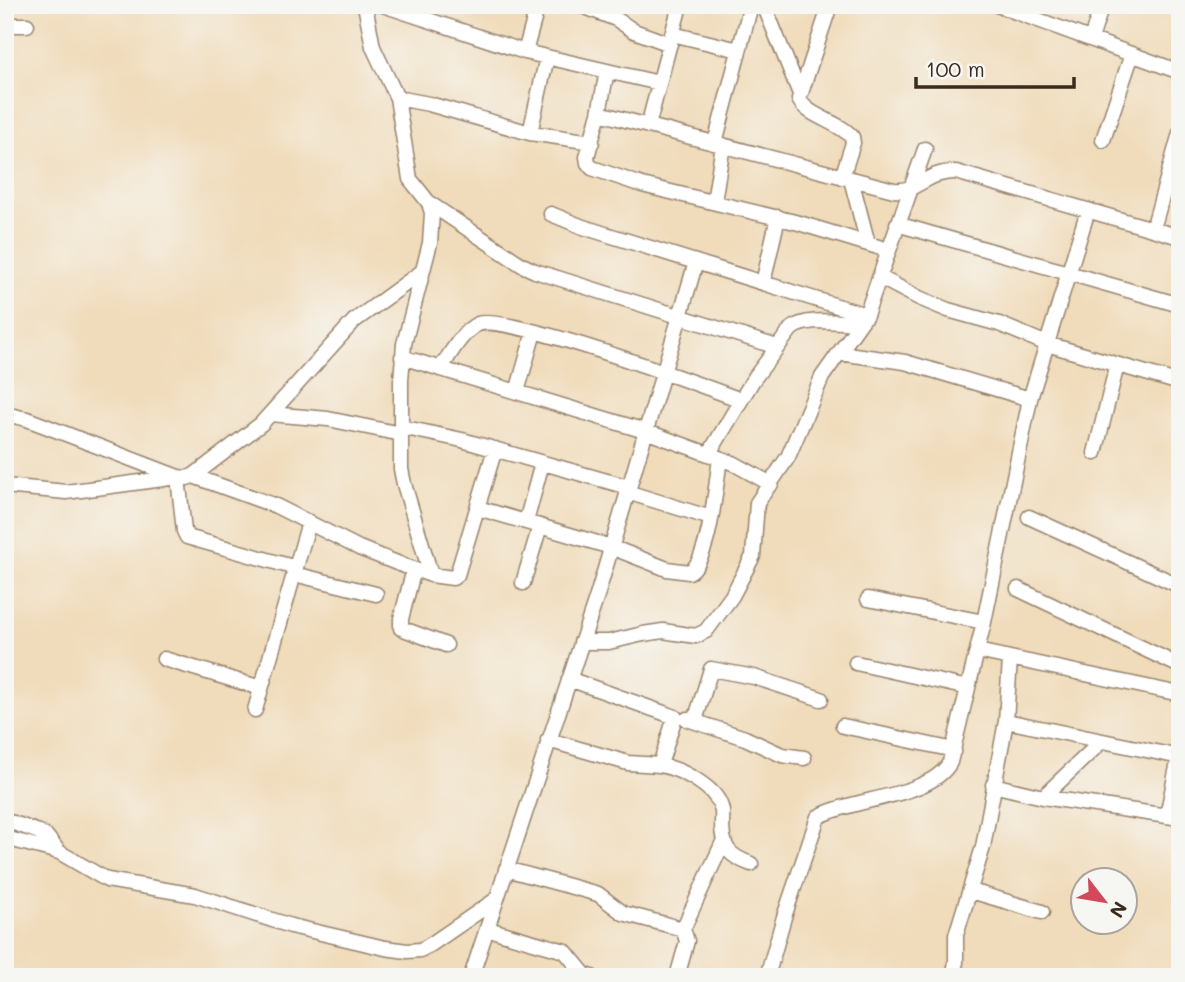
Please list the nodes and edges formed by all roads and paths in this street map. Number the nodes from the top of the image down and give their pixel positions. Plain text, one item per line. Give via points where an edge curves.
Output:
1 (365, 5) edge
2 (383, 5) edge
3 (538, 5) edge
4 (580, 5) edge
5 (681, 5) edge
6 (751, 5) edge
7 (764, 5) edge
8 (830, 5) edge
9 (997, 5) edge
10 (1102, 5) edge
11 (5, 24) edge
12 (27, 25) dead end
13 (671, 39) junction
14 (1091, 39) junction
15 (740, 50) junction
16 (525, 52) junction
17 (1132, 54) junction
18 (547, 57) junction
19 (607, 71) junction
20 (1180, 72) edge
21 (659, 83) junction
22 (800, 94) junction
23 (397, 98) junction
24 (599, 113) junction
25 (648, 125) junction
26 (530, 133) junction
27 (1180, 133) edge
28 (1103, 140) dead end
29 (592, 142) junction
30 (719, 144) junction
31 (925, 149) dead end
32 (1175, 166) edge
33 (846, 178) junction
34 (910, 189) junction
35 (715, 202) junction
36 (429, 203) junction
37 (1088, 210) junction
38 (551, 214) dead end
39 (778, 218) junction
40 (897, 224) junction
41 (1153, 229) junction
42 (1180, 237) edge
43 (867, 244) junction
44 (888, 250) junction
45 (696, 262) junction
46 (423, 271) junction
47 (1069, 274) junction
48 (879, 277) junction
49 (763, 283) junction
50 (1180, 305) edge
51 (680, 316) junction
52 (863, 319) junction
53 (534, 332) junction
54 (1047, 344) junction
55 (777, 347) junction
56 (839, 354) junction
57 (402, 357) junction
58 (1117, 365) junction
59 (440, 369) junction
60 (663, 371) junction
61 (1180, 383) edge
62 (517, 392) junction
63 (1030, 399) junction
64 (741, 400) junction
65 (5, 414) edge
66 (270, 414) junction
67 (401, 431) junction
68 (645, 431) junction
69 (495, 449) junction
70 (1094, 453) dead end
71 (714, 457) junction
72 (542, 463) junction
73 (193, 476) junction
74 (178, 477) junction
75 (771, 484) junction
76 (5, 486) edge
77 (628, 489) junction
78 (478, 508) junction
79 (1029, 517) dead end
80 (711, 518) junction
81 (309, 522) junction
82 (533, 524) junction
83 (611, 547) junction
84 (414, 569) junction
85 (295, 571) junction
86 (431, 575) junction
87 (523, 583) dead end
88 (1180, 586) edge
89 (1018, 589) dead end
90 (376, 594) dead end
91 (869, 599) dead end
92 (984, 622) junction
93 (581, 642) junction
94 (446, 645) dead end
95 (977, 651) junction
96 (164, 659) dead end
97 (1010, 659) junction
98 (856, 663) dead end
99 (1180, 666) edge
100 (569, 679) junction
101 (261, 688) junction
102 (968, 688) junction
103 (1180, 694) edge
104 (821, 699) dead end
105 (255, 710) dead end
106 (675, 717) junction
107 (695, 721) junction
108 (1006, 721) junction
109 (842, 726) dead end
110 (548, 740) junction
111 (1102, 741) junction
112 (954, 750) junction
113 (1179, 755) edge
114 (804, 758) dead end
115 (660, 765) junction
116 (993, 785) junction
117 (1043, 797) junction
118 (1173, 817) edge
119 (5, 820) edge
120 (5, 838) edge
121 (724, 840) junction
122 (60, 852) junction
123 (751, 864) dead end
124 (506, 869) junction
125 (971, 891) junction
126 (497, 899) junction
127 (1042, 912) dead end
128 (488, 929) junction
129 (683, 929) junction
130 (471, 977) edge
131 (592, 977) edge
132 (677, 977) edge
133 (767, 977) edge
134 (953, 977) edge

1 - 23 street via 373,47
2 - 16 street
3 - 16 street
4 - 13 street via 634,31
5 - 13 street
6 - 15 street
7 - 22 street
8 - 22 street
9 - 14 street
10 - 14 street
11 - 12 street
13 - 15 street
13 - 21 street
14 - 17 street
15 - 30 street
16 - 18 street
17 - 20 street
17 - 28 street
18 - 19 street
18 - 26 street
19 - 21 street
19 - 24 street
21 - 25 street
22 - 33 street via 800,104 852,137
23 - 26 street
23 - 36 street via 410,179
24 - 25 street
24 - 29 street
25 - 30 street
26 - 29 street
27 - 32 street
29 - 35 street via 587,163 600,172
30 - 33 street
30 - 35 street
31 - 34 street
32 - 41 street
33 - 34 street via 894,190
33 - 43 street
34 - 37 street via 929,176 956,172
34 - 40 street
35 - 39 street
36 - 46 street via 432,231
36 - 51 street via 522,265
37 - 41 street
37 - 47 street
38 - 45 street
39 - 43 street
39 - 49 street
40 - 44 street
40 - 47 street
41 - 42 street
43 - 44 street
44 - 48 street
45 - 49 street
45 - 51 street
46 - 57 street
46 - 66 street via 354,321
47 - 50 street
47 - 54 street
48 - 52 street
48 - 54 street via 929,302
49 - 52 street
51 - 55 street
51 - 60 street
52 - 55 street via 796,325
52 - 56 street
53 - 59 street via 488,322 477,325
53 - 60 street
53 - 62 street
54 - 58 street
54 - 63 street
55 - 64 street
56 - 63 street via 905,362
56 - 75 street via 822,377 788,457
57 - 59 street
57 - 67 street
58 - 61 street
58 - 70 street
59 - 62 street
60 - 64 street
60 - 68 street
62 - 68 street
63 - 92 street
64 - 71 street
65 - 74 street
66 - 67 street
66 - 73 street
67 - 69 street
67 - 86 street via 404,484
68 - 71 street
68 - 77 street
69 - 72 street
69 - 78 street
71 - 75 street
71 - 80 street
72 - 77 street
72 - 82 street
73 - 74 street
73 - 81 street
74 - 76 street via 66,492
74 - 85 street via 187,537
75 - 93 street via 756,508 753,556 706,631 696,636 663,631 609,642
77 - 80 street
77 - 83 street
78 - 82 street
78 - 86 street via 457,575
79 - 88 street
80 - 83 street via 700,560 689,572 667,569
81 - 84 street
81 - 85 street
82 - 83 street
82 - 87 street
83 - 93 street
84 - 86 street
84 - 94 street via 401,628
85 - 90 street
85 - 101 street
89 - 99 street
91 - 92 street
92 - 95 street
93 - 100 street
95 - 97 street
95 - 102 street
96 - 101 street
97 - 103 street
97 - 108 street
98 - 102 street
100 - 106 street
100 - 110 street
101 - 105 street
102 - 112 street
104 - 107 street via 754,677 711,669
106 - 107 street
106 - 115 street
107 - 114 street via 782,755
108 - 111 street
108 - 116 street
109 - 112 street
110 - 115 street via 628,763
110 - 124 street
111 - 113 street
111 - 117 street
112 - 133 street via 947,768 919,786 818,817
113 - 118 street
115 - 121 street via 686,773 717,799
116 - 117 street
116 - 125 street
117 - 118 street
119 - 122 street via 39,832
120 - 122 street
121 - 123 street via 735,858
121 - 129 street
122 - 126 street via 107,880 195,895 292,926 397,951 430,945
124 - 126 street
124 - 129 street via 598,894 623,913
125 - 127 street
125 - 134 street via 956,935
126 - 128 street
128 - 130 street
128 - 131 street via 565,951
129 - 132 street via 687,941

